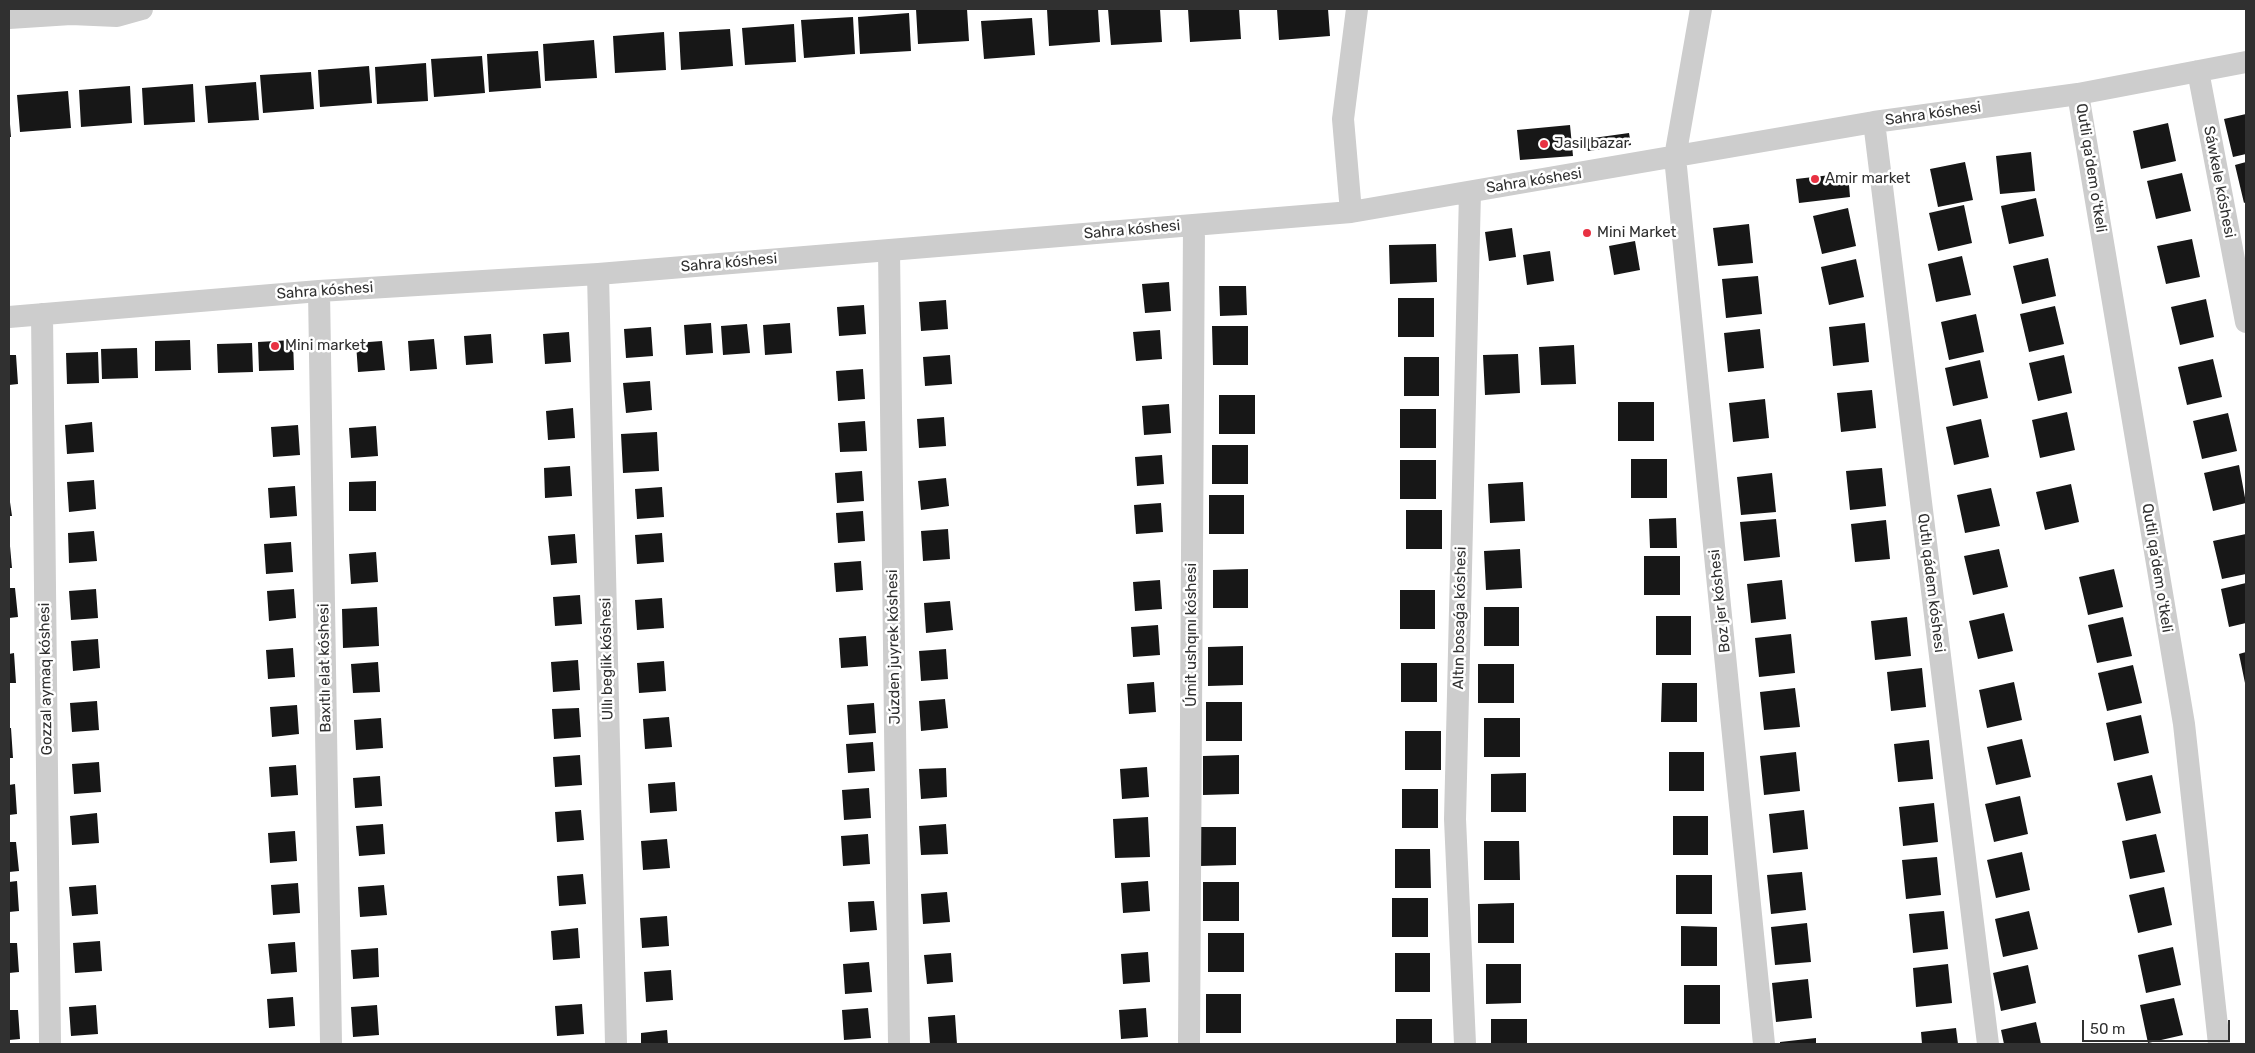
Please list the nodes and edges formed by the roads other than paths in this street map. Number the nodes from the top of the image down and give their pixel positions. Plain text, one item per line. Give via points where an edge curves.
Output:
1 (142, 9) edge
2 (1357, 9) edge
3 (1701, 9) edge
4 (9, 18) edge
5 (2246, 62) edge
6 (2198, 70) junction
7 (2078, 94) junction
8 (1874, 122) junction
9 (1675, 157) junction
10 (1470, 192) junction
11 (1351, 212) junction
12 (1194, 225) junction
13 (889, 250) junction
14 (598, 274) junction
15 (319, 291) junction
16 (42, 314) junction
17 (9, 317) edge
18 (2246, 322) edge
19 (50, 1044) edge
20 (331, 1044) edge
21 (616, 1044) edge
22 (899, 1044) edge
23 (1189, 1044) edge
24 (1466, 1044) edge
25 (1764, 1044) edge
26 (1988, 1044) edge
27 (2219, 1044) edge

1 - 4 street via 117,16 71,14
2 - 11 street via 1344,119
3 - 9 street, Boz jer kóshesi
5 - 6 street, Sahra kóshesi
6 - 7 street, Sahra kóshesi
6 - 18 street, Sáwkele kóshesi
7 - 8 street, Sahra kóshesi
7 - 27 street, Qutli qa'dem o'tkeli via 2184,724
8 - 9 street, Sahra kóshesi
8 - 26 street, Qutlı qádem kóshesi
9 - 10 street, Sahra kóshesi
9 - 25 street, Boz jer kóshesi
10 - 11 street, Sahra kóshesi
10 - 24 street, Altın bosaǵa kóshesi via 1455,819
11 - 12 street, Sahra kóshesi
12 - 13 street, Sahra kóshesi
12 - 23 street, Úmit ushqını kóshesi
13 - 14 street, Sahra kóshesi
13 - 22 street, Júzden juyrek kóshesi
14 - 15 street, Sahra kóshesi
14 - 21 street, Ullı beglik kóshesi
15 - 16 street, Sahra kóshesi
15 - 20 street, Baxıtlı elat kóshesi
16 - 17 street, Sahra kóshesi
16 - 19 street, Gozzal aymaq kóshesi

